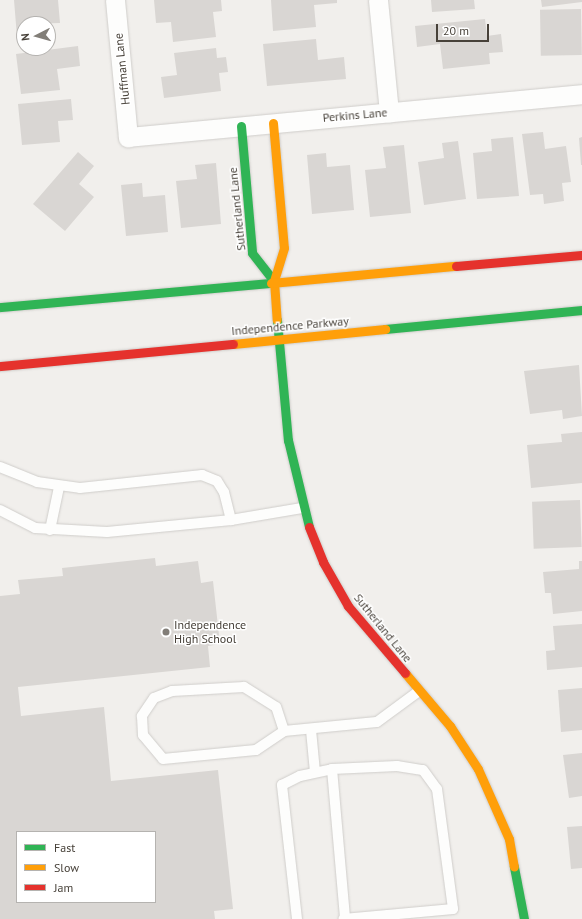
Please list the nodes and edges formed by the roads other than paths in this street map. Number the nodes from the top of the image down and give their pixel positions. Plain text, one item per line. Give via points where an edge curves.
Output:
1 (115, 0) edge
2 (378, 0) edge
3 (582, 94) edge
4 (389, 112) junction
5 (273, 123) junction
6 (241, 126) junction
7 (128, 137) joint
8 (582, 255) edge
9 (274, 281) junction
10 (0, 307) edge
11 (582, 310) edge
12 (279, 339) junction
13 (0, 366) edge
14 (0, 467) edge
15 (58, 487) junction
16 (302, 508) junction
17 (0, 510) edge
18 (230, 520) junction
19 (50, 530) junction
20 (420, 691) junction
21 (311, 730) junction
22 (284, 731) junction
23 (332, 769) junction
24 (315, 772) junction
25 (297, 919) edge
26 (344, 919) edge
27 (524, 919) edge

1 - 7 street, Huffman Lane
2 - 4 street
3 - 4 street, Perkins Lane
4 - 5 street, Perkins Lane
5 - 6 street, Perkins Lane
5 - 9 main road, Sutherland Lane via 284,248
6 - 7 street, Perkins Lane
6 - 9 main road, Sutherland Lane via 252,253
8 - 9 main road
9 - 10 main road
9 - 12 main road, Sutherland Lane
11 - 12 main road, Independence Parkway
12 - 13 main road, Independence Parkway
12 - 16 main road, Sutherland Lane via 290,452
14 - 15 lane
15 - 18 lane via 202,476 217,481 224,492
15 - 19 lane
16 - 18 lane
16 - 20 main road, Sutherland Lane via 323,562 348,606
17 - 19 lane via 22,523
18 - 19 lane via 107,532
20 - 21 lane via 377,722
20 - 27 main road, Sutherland Lane via 464,747 490,792 515,864
21 - 22 lane
21 - 24 lane
22 - 22 lane via 256,750 163,759 143,735 142,716 154,698 172,691 244,687 276,707
23 - 24 lane
23 - 26 lane
23 - 26 lane via 397,766 423,770 437,789 454,909
24 - 25 lane via 282,785

